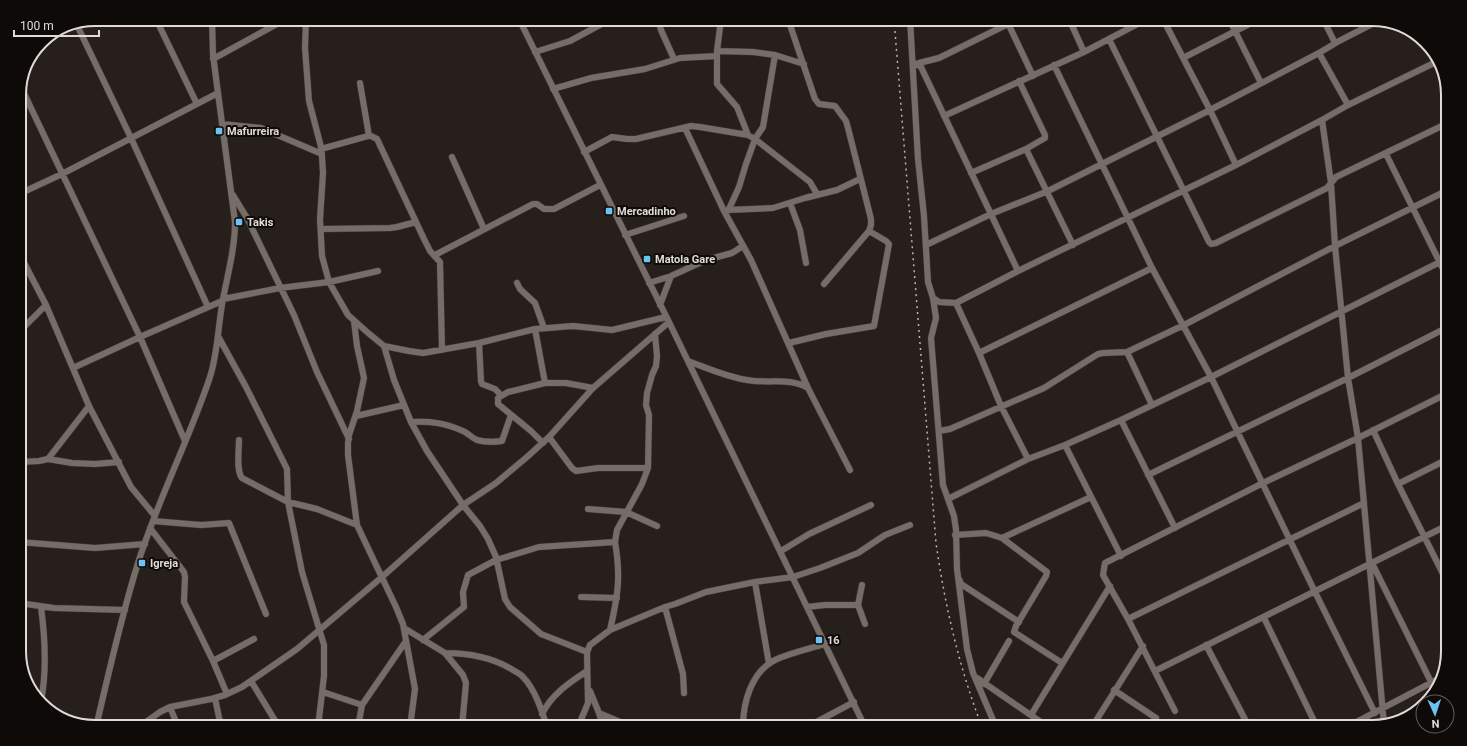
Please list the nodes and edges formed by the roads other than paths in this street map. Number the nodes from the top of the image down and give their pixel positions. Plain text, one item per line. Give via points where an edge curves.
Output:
1 (159, 26) edge
2 (212, 26) edge
3 (273, 26) edge
4 (306, 26) edge
5 (522, 26) edge
6 (598, 26) edge
7 (661, 26) edge
8 (720, 26) edge
9 (790, 26) edge
10 (911, 26) edge
11 (999, 26) edge
12 (1009, 26) edge
13 (1072, 26) edge
14 (1130, 26) edge
15 (1166, 26) edge
16 (1232, 26) edge
17 (1246, 26) edge
18 (1326, 26) edge
19 (1368, 26) edge
20 (78, 28) edge
21 (1235, 32) junction
22 (1109, 39) junction
23 (1335, 43) junction
24 (535, 52) junction
25 (1084, 52) junction
26 (1319, 53) junction
27 (717, 54) junction
28 (774, 55) junction
29 (1182, 58) junction
30 (214, 59) junction
31 (674, 59) junction
32 (1433, 63) edge
33 (804, 64) junction
34 (918, 64) junction
35 (1054, 65) junction
36 (1033, 76) junction
37 (1019, 82) junction
38 (360, 83) dead end
39 (1261, 83) junction
40 (553, 89) junction
41 (218, 93) junction
42 (26, 98) edge
43 (197, 104) junction
44 (1348, 105) junction
45 (1210, 110) junction
46 (944, 116) junction
47 (1322, 120) junction
48 (222, 124) junction
49 (1441, 127) edge
50 (685, 128) junction
51 (748, 135) junction
52 (369, 136) junction
53 (1156, 136) junction
54 (131, 138) junction
55 (755, 140) junction
56 (1026, 149) junction
57 (321, 152) junction
58 (584, 152) junction
59 (1386, 154) junction
60 (452, 157) dead end
61 (1102, 163) junction
62 (1236, 165) junction
63 (972, 172) junction
64 (62, 174) junction
65 (860, 179) junction
66 (600, 184) junction
67 (1331, 184) junction
68 (1183, 190) junction
69 (26, 191) edge
70 (1048, 191) junction
71 (231, 192) junction
72 (817, 194) junction
73 (1441, 194) edge
74 (790, 203) junction
75 (1413, 208) junction
76 (726, 210) junction
77 (991, 214) junction
78 (684, 216) dead end
79 (1128, 218) junction
80 (416, 222) junction
81 (321, 229) junction
82 (484, 229) junction
83 (869, 231) junction
84 (625, 235) junction
85 (926, 245) junction
86 (1073, 245) junction
87 (743, 246) junction
88 (1334, 246) junction
89 (435, 255) junction
90 (1440, 262) joint
91 (806, 263) dead end
92 (26, 266) edge
93 (1152, 268) junction
94 (378, 271) dead end
95 (1018, 271) junction
96 (671, 276) junction
97 (329, 282) junction
98 (517, 283) dead end
99 (649, 283) junction
100 (824, 284) dead end
101 (280, 288) junction
102 (933, 298) junction
103 (223, 300) junction
104 (956, 303) junction
105 (46, 305) junction
106 (660, 305) junction
107 (208, 307) junction
108 (1342, 312) junction
109 (668, 319) junction
110 (354, 321) junction
111 (26, 325) edge
112 (1184, 326) junction
113 (544, 328) junction
114 (535, 329) junction
115 (1441, 330) edge
116 (655, 334) junction
117 (218, 336) junction
118 (140, 337) junction
119 (479, 343) junction
120 (789, 343) junction
121 (384, 346) junction
122 (442, 350) junction
123 (979, 352) junction
124 (1127, 352) junction
125 (688, 361) junction
126 (73, 368) junction
127 (1211, 377) junction
128 (1348, 378) junction
129 (545, 383) junction
130 (593, 388) junction
131 (808, 388) junction
132 (501, 395) junction
133 (1441, 396) edge
134 (404, 405) junction
135 (1152, 405) junction
136 (88, 406) junction
137 (1001, 406) junction
138 (511, 415) junction
139 (356, 416) junction
140 (1121, 420) junction
141 (411, 422) junction
142 (1373, 430) junction
143 (939, 431) junction
144 (1237, 431) junction
145 (549, 437) junction
146 (1358, 438) junction
147 (349, 439) junction
148 (240, 440) dead end
149 (185, 441) junction
150 (543, 443) junction
151 (1065, 445) junction
152 (48, 459) junction
153 (1028, 459) junction
154 (26, 462) edge
155 (119, 462) junction
156 (1441, 462) edge
157 (648, 468) junction
158 (850, 470) dead end
159 (1148, 475) junction
160 (1263, 483) junction
161 (1398, 484) junction
162 (1091, 497) junction
163 (948, 499) junction
164 (288, 502) junction
165 (1364, 503) junction
166 (463, 505) junction
167 (871, 505) dead end
168 (588, 509) dead end
169 (626, 512) junction
170 (154, 518) junction
171 (357, 525) junction
172 (910, 525) dead end
173 (657, 526) dead end
174 (150, 528) junction
175 (1175, 528) junction
176 (1441, 528) edge
177 (955, 535) junction
178 (1424, 536) junction
179 (1002, 538) junction
180 (1290, 539) junction
181 (615, 542) junction
182 (26, 543) edge
183 (145, 544) junction
184 (781, 551) junction
185 (1121, 556) junction
186 (496, 560) junction
187 (1371, 564) junction
188 (1441, 570) edge
189 (382, 577) junction
190 (792, 577) junction
191 (959, 580) junction
192 (755, 582) junction
193 (862, 586) dead end
194 (1110, 586) junction
195 (1315, 592) junction
196 (581, 597) dead end
197 (617, 598) junction
198 (26, 604) edge
199 (858, 605) junction
200 (41, 607) junction
201 (665, 607) junction
202 (807, 607) junction
203 (125, 610) junction
204 (266, 614) dead end
205 (1264, 618) junction
206 (1128, 619) junction
207 (1019, 622) junction
208 (865, 624) dead end
209 (404, 628) junction
210 (319, 630) junction
211 (610, 630) junction
212 (254, 639) dead end
213 (423, 640) junction
214 (1009, 640) dead end
215 (406, 641) junction
216 (825, 644) junction
217 (1206, 645) junction
218 (1143, 646) junction
219 (587, 652) junction
220 (445, 653) junction
221 (213, 661) junction
222 (1062, 663) junction
223 (769, 664) junction
224 (588, 671) junction
225 (1155, 671) junction
226 (976, 677) junction
227 (251, 681) junction
228 (1434, 681) edge
229 (1431, 682) junction
230 (984, 684) junction
231 (588, 688) junction
232 (1114, 690) junction
233 (323, 692) junction
234 (684, 693) dead end
235 (42, 694) edge
236 (227, 694) junction
237 (215, 698) junction
238 (854, 702) junction
239 (362, 705) junction
240 (170, 707) junction
241 (1382, 709) junction
242 (1175, 711) dead end
243 (1375, 712) junction
244 (599, 713) junction
245 (542, 714) junction
246 (1031, 715) junction
247 (1156, 718) dead end
248 (1383, 719) edge
249 (98, 720) edge
250 (149, 720) edge
251 (175, 720) edge
252 (220, 720) edge
253 (275, 720) edge
254 (319, 720) edge
255 (359, 720) edge
256 (411, 720) edge
257 (463, 720) edge
258 (544, 720) edge
259 (581, 720) edge
260 (601, 720) edge
261 (616, 720) edge
262 (743, 720) edge
263 (820, 720) edge
264 (862, 720) edge
265 (993, 720) edge
266 (1038, 720) edge
267 (1096, 720) edge
268 (1245, 720) edge
269 (1313, 720) edge
270 (1360, 720) edge

1 - 43 street
2 - 30 street
3 - 30 street
4 - 57 street via 309,101
5 - 24 street
6 - 24 street via 570,41
7 - 31 street
8 - 27 street
9 - 33 street
10 - 34 street via 912,45
11 - 34 street via 939,58
12 - 36 street
13 - 25 street
14 - 22 street
15 - 29 street
16 - 21 street
17 - 21 street
18 - 23 street
19 - 23 street
20 - 54 street
21 - 29 street
21 - 39 street
22 - 25 street
22 - 53 street
23 - 26 street
24 - 40 street
25 - 35 street
26 - 39 street
26 - 44 street
27 - 28 street via 753,52
27 - 31 street
27 - 51 street via 717,84 736,107
28 - 33 street
28 - 55 street via 763,127
29 - 45 street
30 - 41 street
31 - 40 street via 645,69 591,78
32 - 44 street
33 - 65 street via 817,102 835,106 846,121
34 - 46 street
34 - 85 street via 918,159
35 - 36 street
35 - 61 street
36 - 37 street
37 - 46 street
37 - 56 street via 1045,137
38 - 52 street
39 - 45 street
40 - 58 street
41 - 43 street
41 - 48 street
42 - 64 street
43 - 54 street
44 - 47 street
45 - 53 street
45 - 62 street
46 - 63 street
47 - 62 street
47 - 67 street
48 - 57 street via 261,128
48 - 71 street
49 - 59 street
50 - 51 street via 700,127
50 - 58 street via 636,139 612,137
50 - 76 street
51 - 55 street
52 - 57 street
52 - 80 street via 377,139
53 - 61 street
53 - 68 street
54 - 64 street
54 - 107 street
55 - 72 street via 810,182
55 - 76 street via 739,187
56 - 63 street
56 - 70 street
57 - 81 street
58 - 66 street
59 - 67 street via 1336,177
59 - 75 street
60 - 82 street
61 - 70 street
61 - 79 street
62 - 68 street
63 - 77 street
64 - 69 street
64 - 118 street
65 - 72 street via 837,190
65 - 83 street via 871,219
66 - 82 street via 554,209 544,210 533,204
66 - 84 street
67 - 68 street via 1216,244 1208,242
67 - 88 street
68 - 79 street
70 - 77 street
70 - 86 street
71 - 101 street via 247,218
71 - 103 street via 235,237
72 - 74 street
73 - 75 street
74 - 76 street via 773,208
74 - 91 street via 800,230
75 - 88 street
75 - 90 street
76 - 87 street
77 - 85 street
77 - 95 street
78 - 84 street
79 - 86 street
79 - 93 street
80 - 81 street via 390,228
80 - 89 street
81 - 97 street via 322,256
82 - 89 street
83 - 100 street
83 - 120 street via 889,244 874,326
84 - 99 street
85 - 102 street via 928,282
86 - 95 street
87 - 96 street via 732,253 706,260
87 - 120 street
88 - 108 street
88 - 112 street
89 - 122 street via 440,262 442,273
90 - 108 street
92 - 105 street
93 - 112 street
93 - 123 street
94 - 97 street
95 - 104 street
96 - 99 street
96 - 106 street
97 - 101 street
97 - 110 street
98 - 113 street via 535,303
99 - 106 street
101 - 103 street
101 - 147 street
102 - 104 street via 939,302
102 - 143 street via 936,318 932,338
103 - 107 street
103 - 117 street
104 - 123 street
105 - 111 street
105 - 126 street
106 - 109 street
107 - 118 street
108 - 127 street
108 - 128 street
109 - 113 street via 612,330 573,326
109 - 116 street
109 - 125 street
110 - 121 street
110 - 139 street via 364,382
112 - 124 street
112 - 127 street
113 - 114 street
114 - 119 street
114 - 129 street
115 - 128 street
116 - 130 street
116 - 157 street via 656,366 646,405 649,416
117 - 149 street via 210,375
117 - 164 street via 285,462
118 - 126 street
118 - 149 street
119 - 122 street
119 - 132 street via 482,384 495,389
120 - 131 street
121 - 122 street via 423,353
121 - 134 street
123 - 137 street
124 - 135 street
124 - 137 street via 1098,354 1044,388
125 - 131 street via 744,380 794,382
125 - 184 street
126 - 136 street
127 - 135 street
127 - 144 street
128 - 144 street
128 - 146 street
129 - 130 street via 566,383
129 - 132 street
130 - 145 street
131 - 158 street
132 - 138 street via 498,404
133 - 142 street
134 - 139 street
134 - 141 street
135 - 140 street
136 - 152 street
136 - 155 street
137 - 143 street via 950,429
137 - 153 street
138 - 141 street via 502,441 497,442 476,440 463,431 435,422
138 - 150 street
139 - 147 street
140 - 151 street
140 - 159 street
141 - 166 street
142 - 146 street
142 - 161 street
143 - 163 street via 943,485
144 - 159 street
144 - 160 street
145 - 150 street
145 - 157 street via 576,470
146 - 160 street
146 - 165 street
147 - 171 street via 348,455
148 - 164 street via 239,469 242,478
149 - 170 street
150 - 166 street via 496,483
151 - 153 street
151 - 162 street
152 - 154 street
152 - 155 street via 95,464
153 - 163 street
155 - 170 street via 131,487
156 - 161 street
157 - 169 street
159 - 175 street
160 - 175 street
160 - 180 street
161 - 178 street
162 - 179 street
162 - 185 street
163 - 177 street via 954,516
164 - 171 street via 317,508
164 - 210 street via 302,572
165 - 180 street
165 - 187 street
166 - 186 street via 480,526
166 - 189 street
167 - 184 street via 809,534
168 - 169 street
169 - 173 street
169 - 181 street via 617,530
170 - 174 street
170 - 204 street via 201,525 229,523
171 - 189 street
172 - 190 street via 885,535 858,553
174 - 183 street
174 - 221 street via 184,572 184,602
175 - 185 street
176 - 178 street
177 - 179 street via 986,533
177 - 191 street
178 - 187 street
178 - 188 street
179 - 207 street via 1047,572
180 - 195 street
180 - 206 street
181 - 186 street via 539,547
181 - 197 street via 618,569
182 - 183 street via 95,548
183 - 203 street
184 - 190 street
185 - 194 street via 1105,563 1103,575
186 - 213 street via 468,575 463,592 464,607
186 - 219 street via 505,599 515,612 540,634
187 - 195 street
187 - 229 street
187 - 241 street
189 - 209 street
189 - 210 street
190 - 192 street
190 - 202 street
191 - 207 street via 961,584
191 - 226 street via 967,649
192 - 201 street via 706,592
192 - 223 street
193 - 199 street
194 - 206 street
194 - 222 street
195 - 205 street
195 - 243 street
196 - 197 street
197 - 211 street
198 - 200 street
199 - 202 street
199 - 208 street
200 - 203 street
200 - 235 street via 44,669
201 - 211 street
201 - 234 street via 682,674
202 - 216 street
203 - 249 street
205 - 217 street
205 - 269 street
206 - 218 street
207 - 222 street via 1014,632
209 - 213 street
209 - 215 street
210 - 227 street
210 - 233 street via 324,645
211 - 219 street via 590,645
212 - 221 street
213 - 220 street
214 - 230 street
215 - 239 street
215 - 256 street via 414,689
216 - 223 street via 774,660
216 - 238 street
217 - 225 street
217 - 268 street
218 - 225 street
218 - 232 street
219 - 224 street
220 - 245 street via 466,653 490,659 523,676 536,696
220 - 257 street via 465,679
221 - 236 street
222 - 246 street
223 - 262 street via 761,671 748,693
224 - 231 street
224 - 245 street via 560,690
225 - 242 street
226 - 230 street
226 - 265 street
227 - 236 street
227 - 253 street
228 - 229 street
229 - 241 street
230 - 246 street
231 - 244 street
231 - 259 street via 588,702
232 - 247 street
232 - 267 street
233 - 239 street
233 - 254 street
236 - 237 street
237 - 240 street
237 - 252 street
238 - 263 street
238 - 264 street
239 - 255 street
240 - 250 street
240 - 251 street
241 - 243 street
241 - 248 street
243 - 270 street
244 - 260 street
244 - 261 street
245 - 258 street
246 - 266 street

